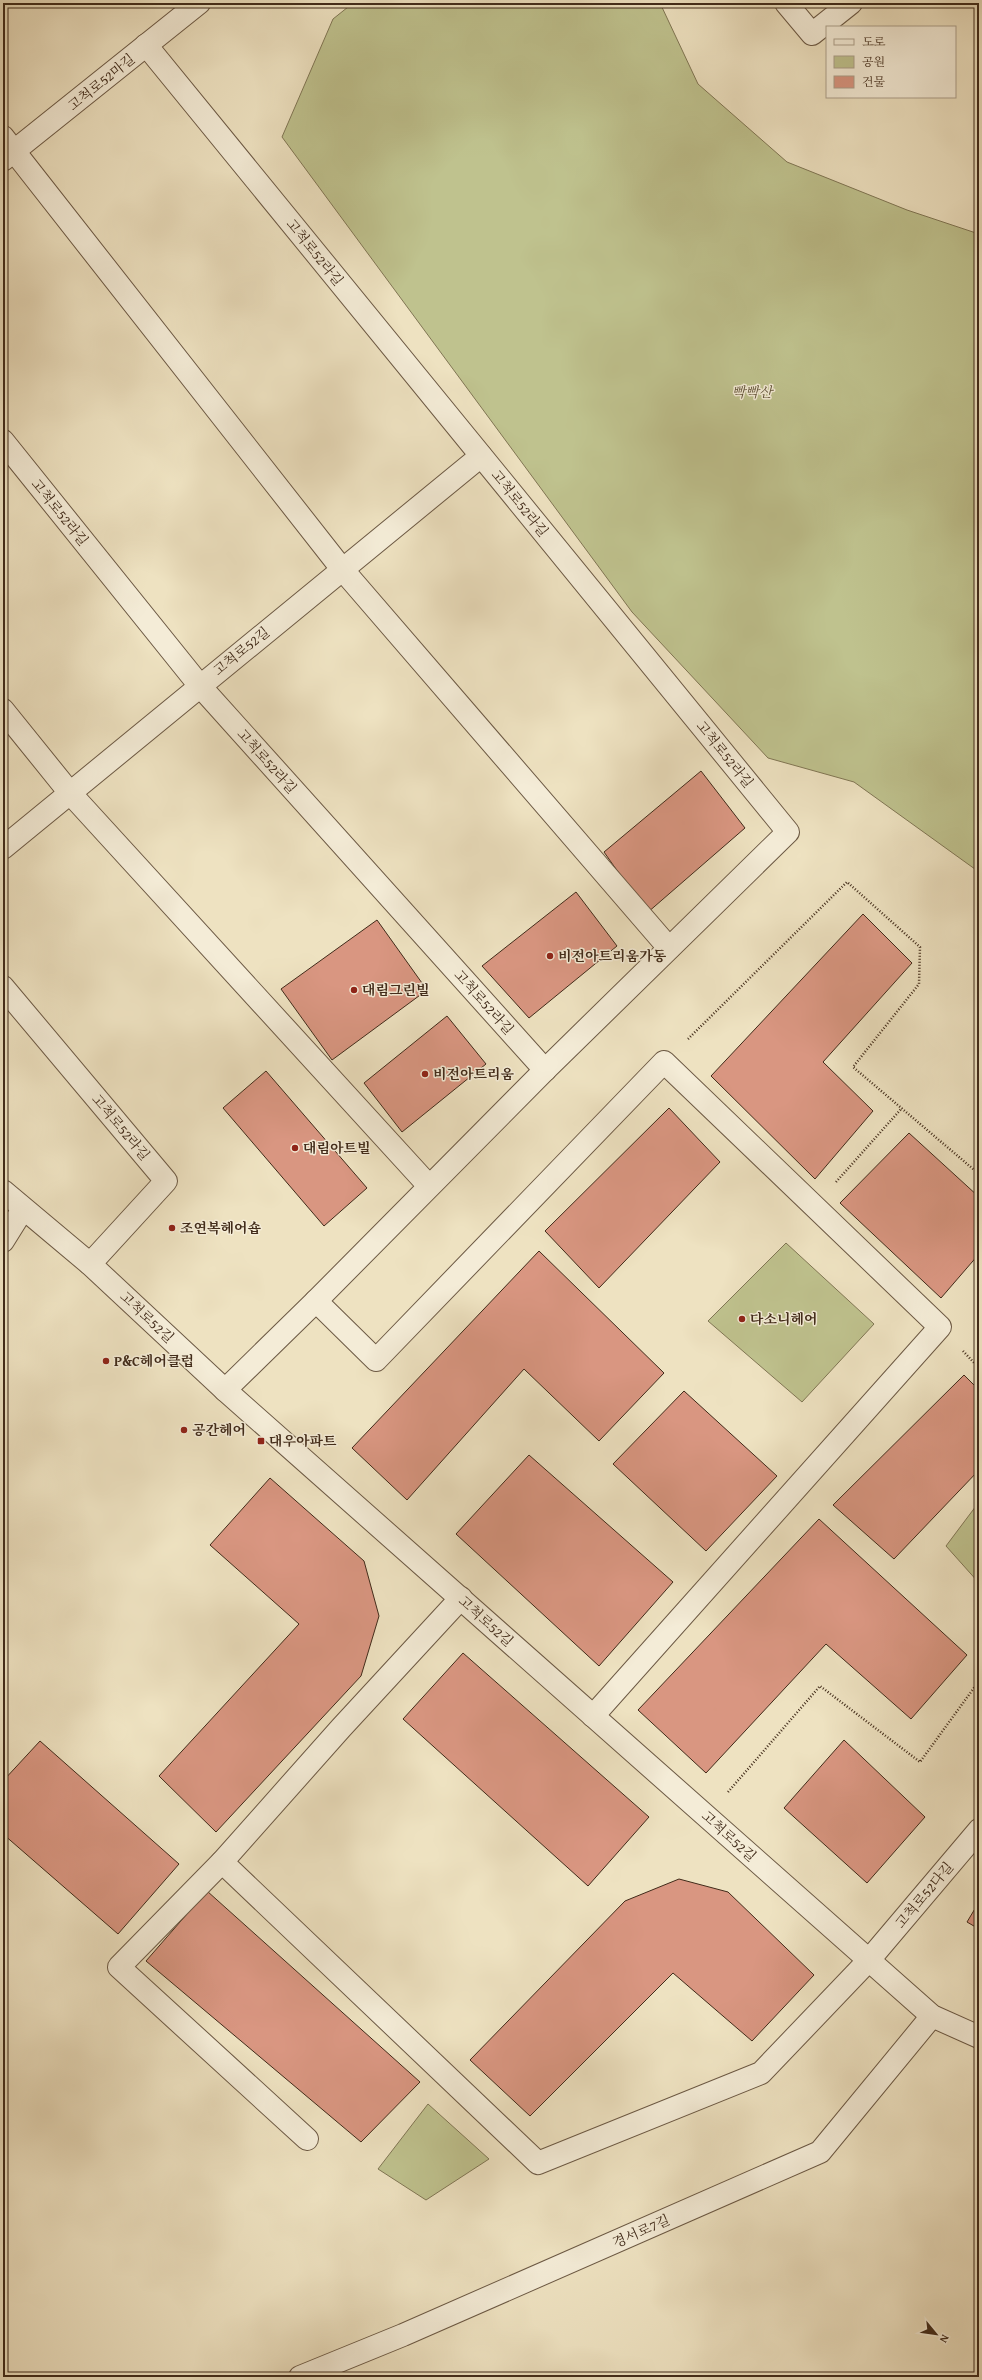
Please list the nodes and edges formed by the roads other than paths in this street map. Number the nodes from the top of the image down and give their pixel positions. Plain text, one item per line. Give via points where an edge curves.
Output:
1 (786, 3) edge
2 (851, 3) edge
3 (192, 5) edge
4 (146, 45) junction
5 (7, 149) edge
6 (3, 441) edge
7 (481, 456) junction
8 (342, 569) junction
9 (200, 686) junction
10 (3, 710) edge
11 (70, 792) junction
12 (3, 848) edge
13 (669, 948) junction
14 (3, 987) edge
15 (545, 1070) junction
16 (429, 1186) junction
17 (3, 1191) edge
18 (23, 1209) junction
19 (3, 1242) edge
20 (90, 1264) junction
21 (316, 1301) junction
22 (224, 1390) junction
23 (461, 1598) junction
24 (593, 1716) junction
25 (979, 1830) edge
26 (222, 1862) junction
27 (869, 1960) junction
28 (932, 2016) junction
29 (979, 2037) edge
30 (306, 2139) dead end
31 (300, 2377) edge

1 - 2 street via 812,34
3 - 4 street, 고척로52마길
4 - 5 street, 고척로52마길
4 - 7 street, 고척로52라길
5 - 8 street
6 - 9 street, 고척로52라길
7 - 8 street, 고척로52길
7 - 13 street, 고척로52라길 via 788,832
8 - 9 street, 고척로52길
8 - 13 street
9 - 11 street, 고척로52길
9 - 15 street, 고척로52라길
10 - 11 street
11 - 12 street, 고척로52길
11 - 16 street
13 - 15 street, 고척로52라길
14 - 20 street, 고척로52라길 via 166,1181
15 - 16 street, 고척로52라길
16 - 21 street, 고척로52라길
17 - 18 street, 고척로52길
18 - 19 street
18 - 20 street, 고척로52길
20 - 22 street, 고척로52길
21 - 22 street, 고척로52라길
21 - 24 street via 376,1360 664,1062 940,1327
22 - 23 street, 고척로52길
23 - 24 street, 고척로52길
23 - 26 street
24 - 27 street, 고척로52길
25 - 27 street, 고척로52다길
26 - 27 street, 고척로52다길 via 538,2163 761,2073
26 - 30 street via 119,1967
27 - 28 street, 고척로52길
28 - 29 street, 고척로52길
28 - 31 street, 경서로7길 via 820,2152 403,2335

